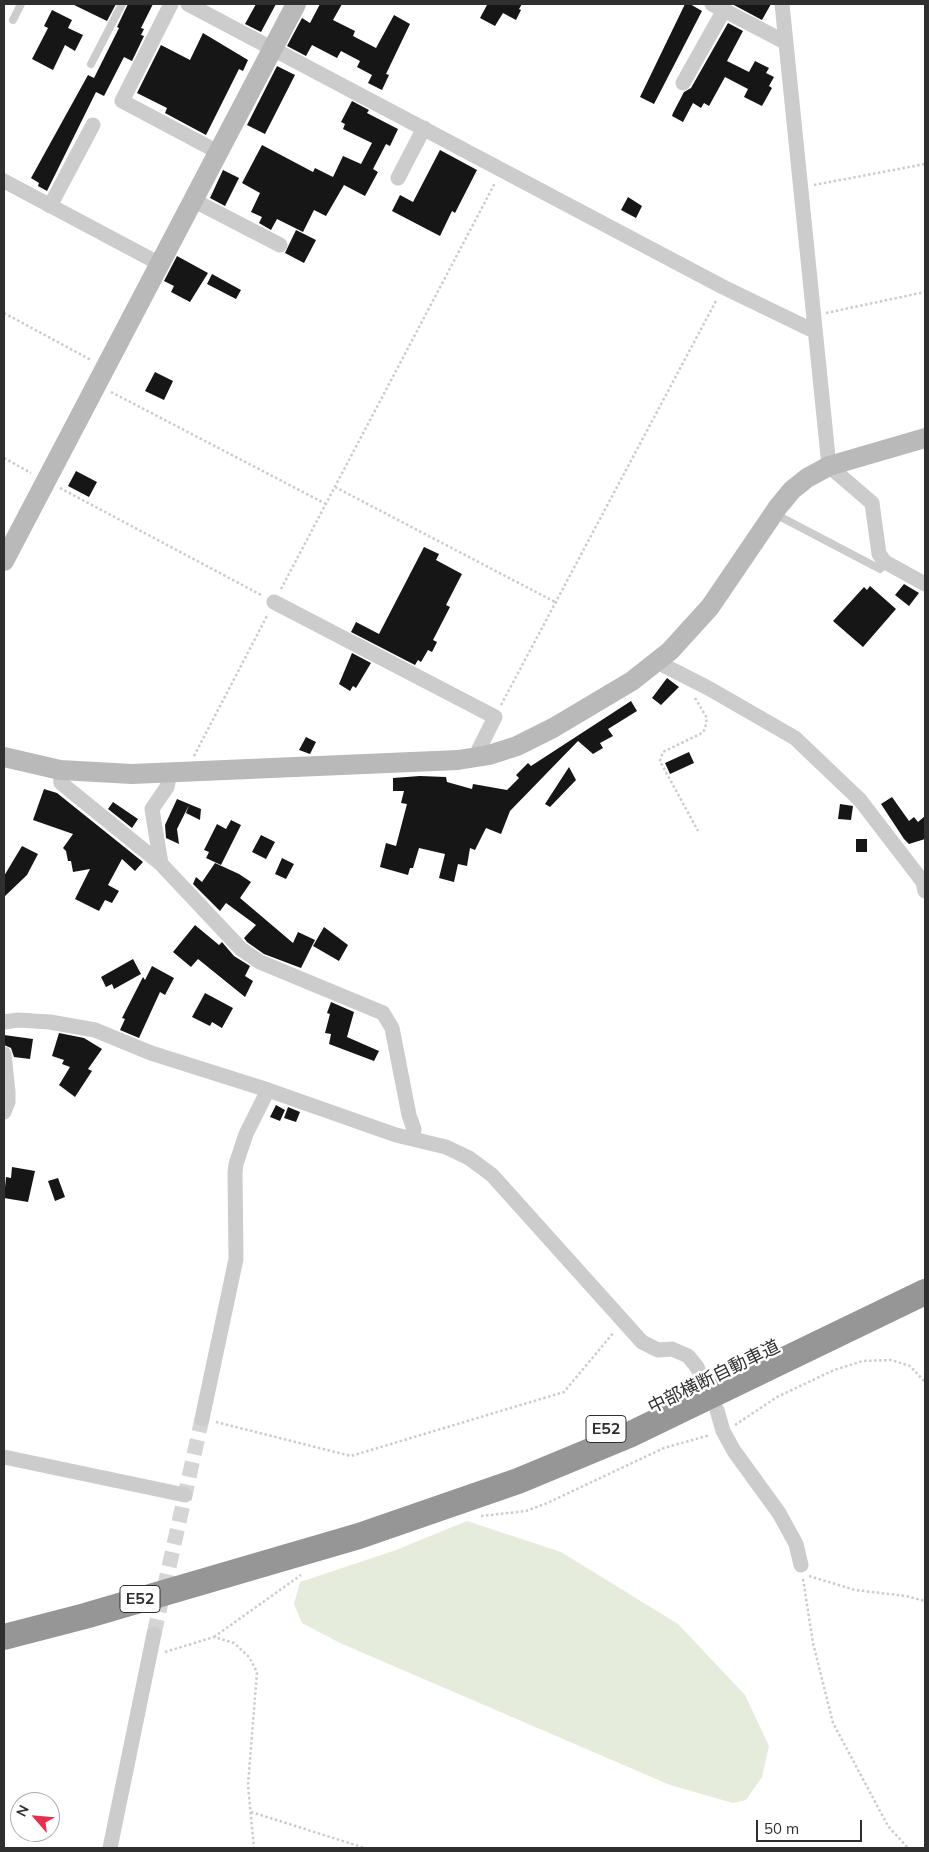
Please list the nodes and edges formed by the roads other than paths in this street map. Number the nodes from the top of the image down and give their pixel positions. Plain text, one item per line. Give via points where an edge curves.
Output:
1 (21, 4) edge
2 (122, 4) edge
3 (171, 4) edge
4 (188, 4) edge
5 (296, 4) edge
6 (782, 4) edge
7 (718, 7) edge
8 (13, 20) dead end
9 (785, 42) junction
10 (272, 48) junction
11 (91, 64) dead end
12 (683, 83) dead end
13 (94, 125) dead end
14 (424, 128) junction
15 (218, 152) junction
16 (398, 178) dead end
17 (4, 181) edge
18 (193, 200) junction
19 (50, 206) junction
20 (280, 245) dead end
21 (160, 264) junction
22 (814, 331) junction
23 (925, 438) edge
24 (829, 466) junction
25 (774, 514) junction
26 (4, 560) edge
27 (885, 562) junction
28 (925, 584) edge
29 (274, 602) road end
30 (659, 661) junction
31 (4, 757) edge
32 (478, 757) junction
33 (60, 770) junction
34 (178, 773) junction
35 (161, 864) junction
36 (925, 891) edge
37 (4, 1022) edge
38 (4, 1054) edge
39 (268, 1090) junction
40 (4, 1112) edge
41 (412, 1140) junction
42 (925, 1273) edge
43 (925, 1292) edge
44 (697, 1367) tunnel mouth
45 (717, 1410) tunnel mouth
46 (202, 1419) tunnel mouth
47 (4, 1457) edge
48 (185, 1495) dead end
49 (276, 1560) junction
50 (801, 1565) road end
51 (154, 1634) tunnel mouth
52 (4, 1637) edge
53 (110, 1848) edge

1 - 8 lane
2 - 11 lane
3 - 15 street via 122,101
4 - 10 street
5 - 10 main road
6 - 9 street
7 - 9 street
7 - 12 street
9 - 22 street
10 - 14 street
10 - 15 main road
13 - 19 street
14 - 16 street
14 - 22 street via 723,287
15 - 18 main road
17 - 19 street
18 - 20 street
18 - 21 main road
19 - 21 street
21 - 26 main road
22 - 24 street
23 - 24 main road
24 - 25 main road via 792,490
24 - 27 street via 872,503 879,554
25 - 27 lane via 880,569
25 - 30 main road via 710,608
27 - 28 street
29 - 32 street via 495,717
30 - 32 main road via 553,728 517,746
30 - 36 street via 795,738 860,800 923,882
31 - 33 main road
32 - 34 main road
33 - 34 main road via 107,774
33 - 35 street via 61,783
34 - 35 street via 152,809
35 - 41 street via 241,949 323,989 383,1013 392,1028 414,1129
37 - 39 street via 50,1022 95,1030 151,1053
38 - 40 street via 8,1092
39 - 41 street
39 - 46 street via 246,1134 235,1174 236,1258
41 - 44 street via 446,1147 469,1158 492,1175 642,1342 658,1350 672,1349 688,1356
42 - 49 highway, 中部横断自動車道 / E52 via 624,1421
43 - 49 highway, 中部横断自動車道 / E52 via 629,1435 518,1481 359,1536
45 - 50 street via 723,1431 734,1451 779,1513 796,1544
47 - 48 street
49 - 52 highway, 中部横断自動車道 / E52
51 - 53 street

